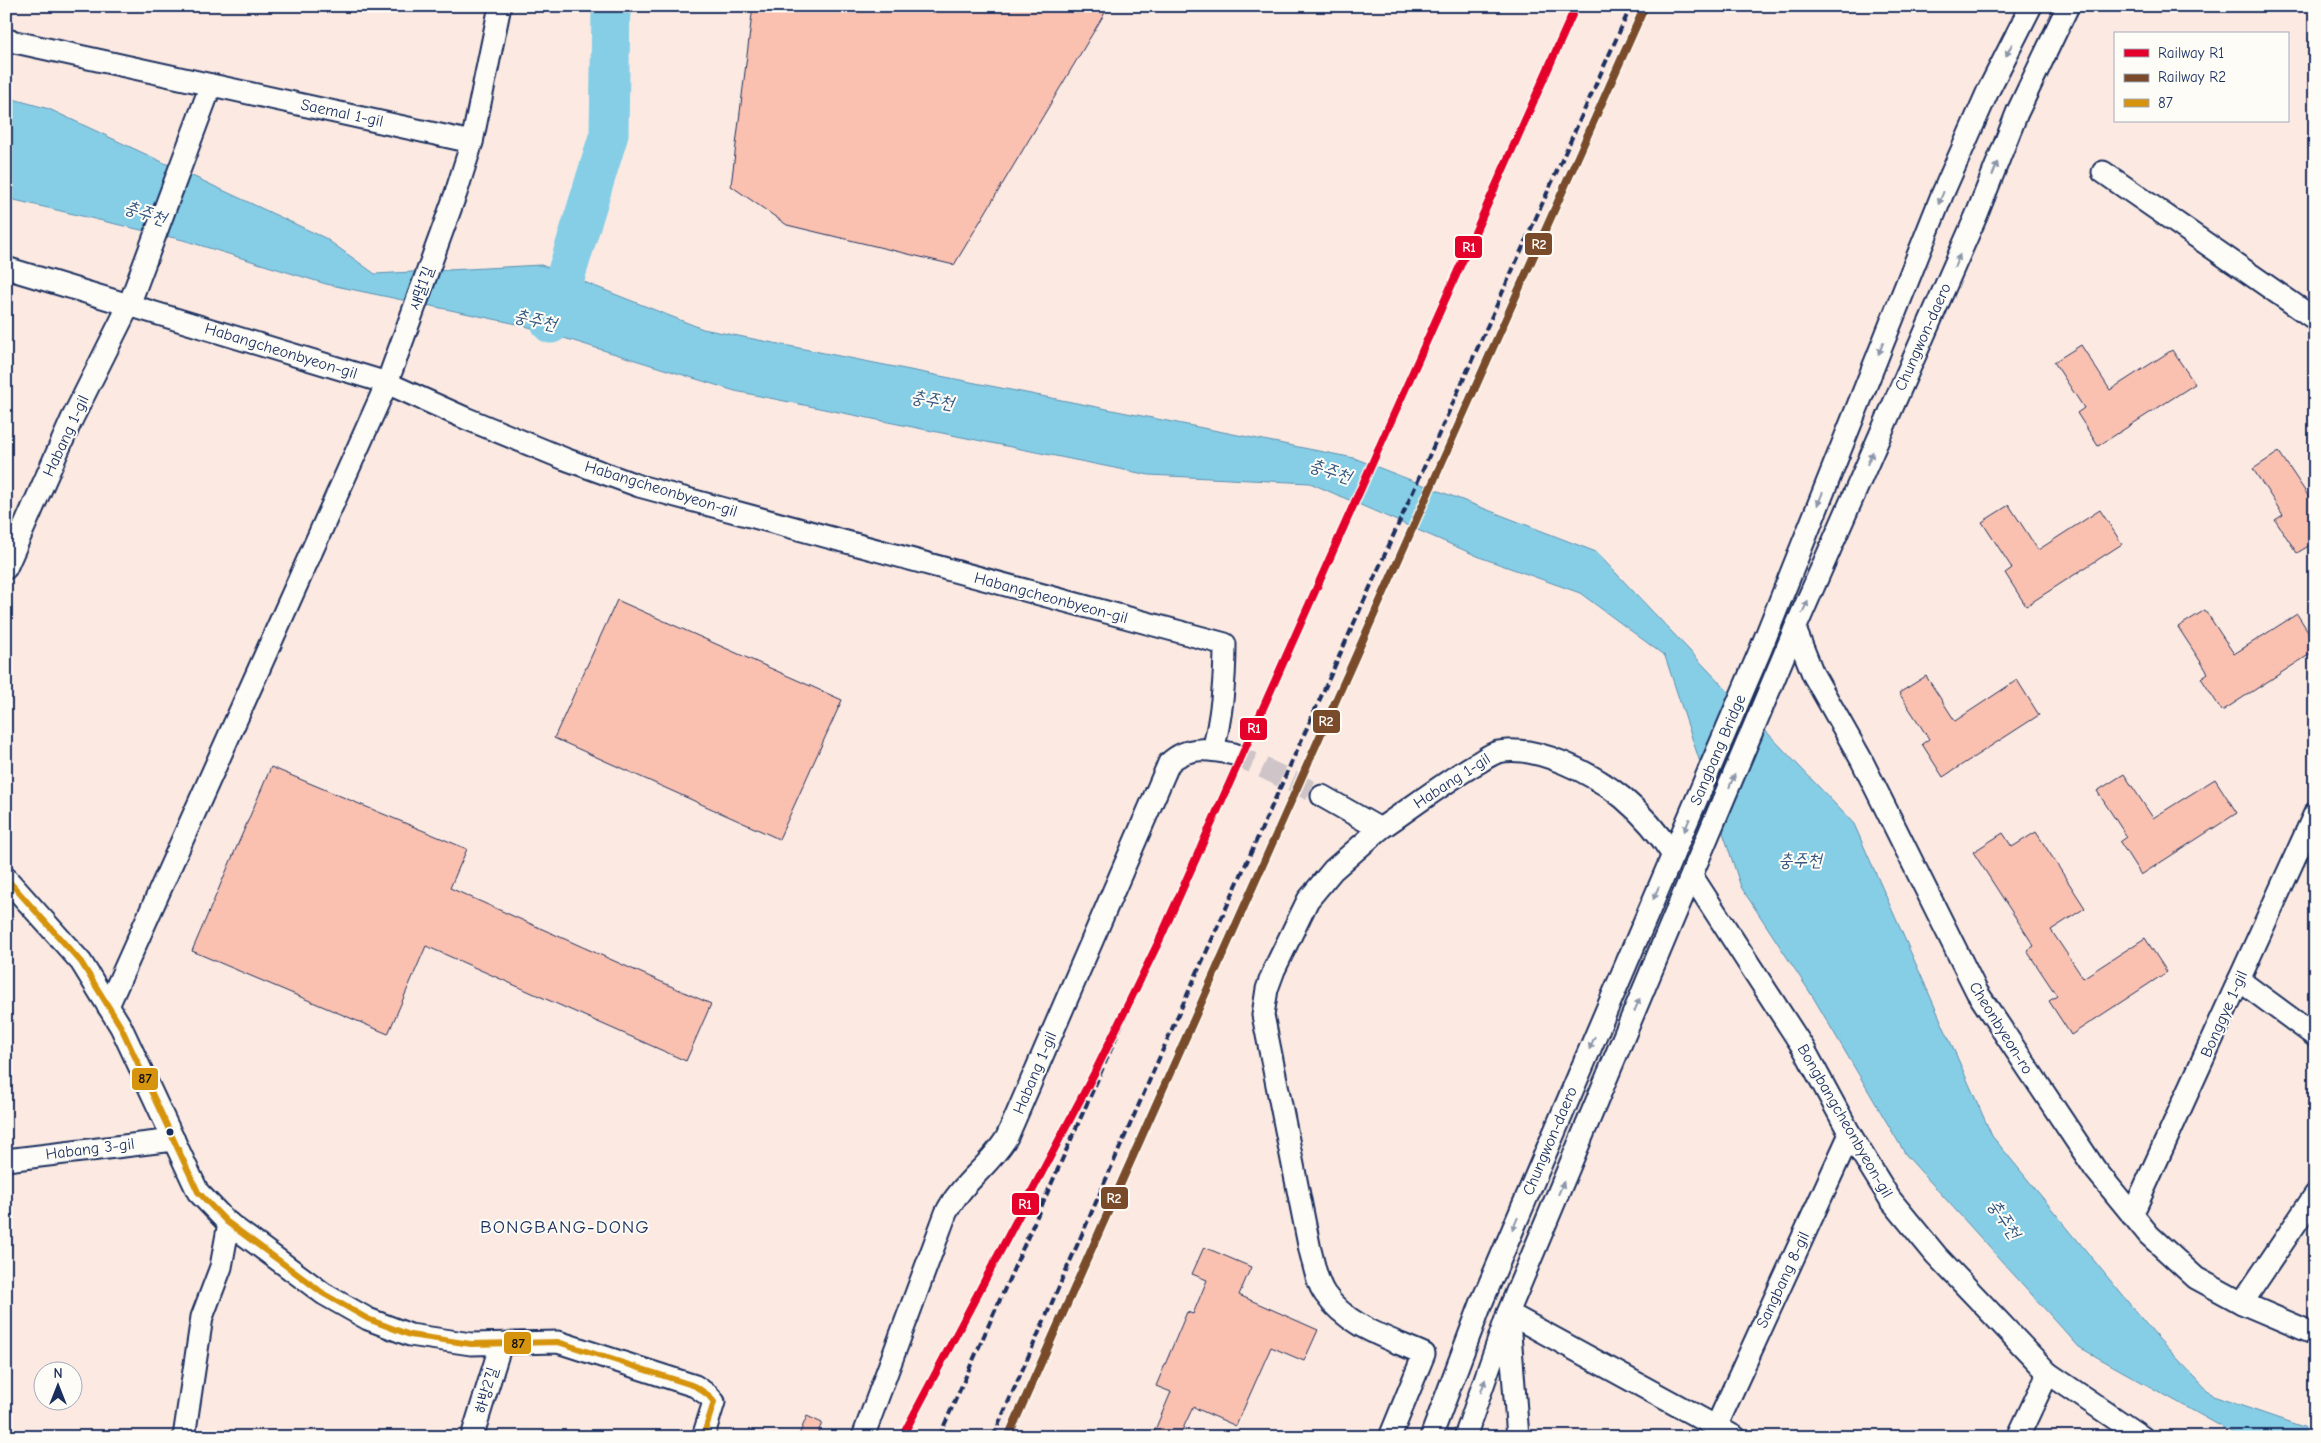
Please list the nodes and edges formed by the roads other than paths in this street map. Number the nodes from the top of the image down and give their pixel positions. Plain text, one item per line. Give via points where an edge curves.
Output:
1 (500, 6) edge
2 (2031, 6) edge
3 (2068, 6) edge
4 (6, 40) edge
5 (211, 85) junction
6 (472, 142) junction
7 (2103, 172) dead end
8 (6, 268) edge
9 (129, 305) junction
10 (2315, 319) edge
11 (387, 383) junction
12 (6, 568) edge
13 (1795, 629) junction
14 (1760, 651) joint
15 (1780, 668) joint
16 (1213, 750) junction
17 (1234, 754) tunnel mouth
18 (1322, 796) tunnel mouth
19 (2313, 820) edge
20 (1380, 829) junction
21 (1675, 852) junction
22 (1696, 867) junction
23 (6, 878) edge
24 (2239, 980) junction
25 (108, 1006) junction
26 (2315, 1036) edge
27 (1850, 1134) junction
28 (174, 1140) junction
29 (6, 1160) edge
30 (2315, 1195) edge
31 (2132, 1215) junction
32 (229, 1224) junction
33 (2242, 1303) junction
34 (1508, 1313) junction
35 (2315, 1334) edge
36 (501, 1344) junction
37 (2048, 1372) junction
38 (1716, 1427) junction
39 (1466, 1435) edge
40 (184, 1437) edge
41 (472, 1437) edge
42 (703, 1437) edge
43 (863, 1437) edge
44 (1390, 1437) edge
45 (1430, 1437) edge
46 (1518, 1437) edge
47 (1736, 1437) edge
48 (2018, 1437) edge
49 (2142, 1437) edge

1 - 6 street
2 -> 14 street, Chungwon-daero via 1988,91 1942,195
13 -> 3 street, Chungwon-daero via 1977,214 2017,113
4 - 5 street, Saemal 1-gil
5 - 6 street, Saemal 1-gil
5 - 9 street, Habang 1-gil
6 - 11 street, 새말1길
7 - 10 street
8 - 9 street, Habangcheonbyeon-gil
9 - 11 street, Habangcheonbyeon-gil
9 - 12 street, Habang 1-gil via 72,419
11 - 16 street, Habangcheonbyeon-gil via 474,422 639,486 1225,644 1220,725
11 - 25 street, 새말1길
13 - 15 street, Chungwon-daero
13 - 31 street, Cheonbyeon-ro via 1813,674 1861,759 1977,992 2095,1169
14 -> 21 street, Sangbang Bridge
22 -> 15 street, Sangbang Bridge
16 - 17 street, Habang 1-gil
16 - 43 street, Habang 1-gil via 1189,751 1177,755 1169,763 1007,1137 995,1155 958,1192 946,1214
18 - 20 street
19 - 24 street, Bonggye 1-gil
20 - 21 street, Habang 1-gil via 1465,770 1496,752 1516,750 1546,756 1593,778 1623,798
20 - 44 street, Habang 1-gil via 1334,870 1308,900 1274,970 1263,1014 1310,1250 1324,1293 1350,1320 1424,1354
21 -> 45 street, Chungwon-daero via 1481,1304
22 - 27 street, Bongbangcheonbyeon-gil via 1804,1049
34 -> 22 street, Chungwon-daero
23 - 25 street via 81,962
24 - 26 street
24 - 31 street, Bonggye 1-gil
25 - 28 street
27 - 37 street, Bongbangcheonbyeon-gil via 1890,1198 1936,1255
27 - 38 street, Sangbang 8-gil
28 - 29 street, Habang 3-gil
28 - 32 street via 198,1192
30 - 33 street
31 - 33 street, Cheonbyeon-ro via 2196,1278
32 - 36 street via 324,1294 368,1319 410,1335 470,1344
32 - 40 street via 221,1267 202,1316
33 - 35 street, Cheonbyeon-ro
34 - 38 street
39 -> 34 street, Chungwon-daero
34 - 46 street
36 - 41 street, 하방2길
36 - 42 street via 558,1342 695,1386 714,1402
37 - 48 street
37 - 49 street, Bongbangcheonbyeon-gil
38 - 47 street

